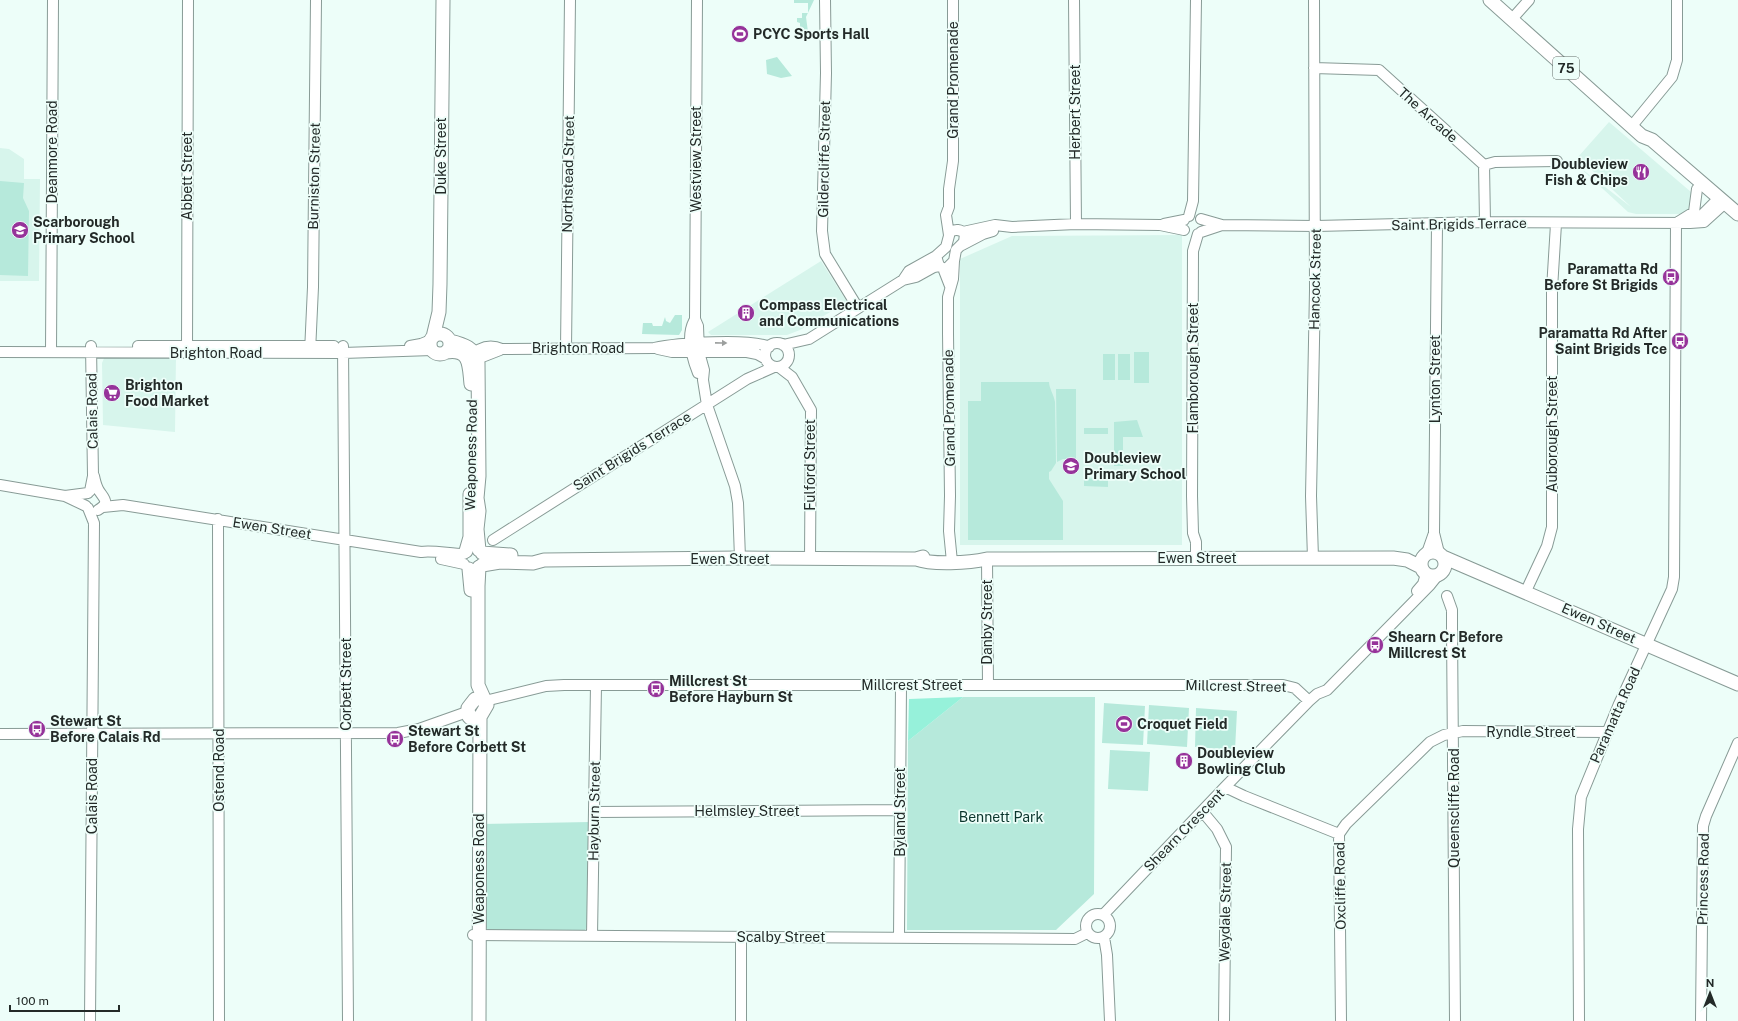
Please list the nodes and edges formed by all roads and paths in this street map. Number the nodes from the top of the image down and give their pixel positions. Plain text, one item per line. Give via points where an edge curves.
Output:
1 (53, 0) edge
2 (188, 0) edge
3 (316, 0) edge
4 (443, 0) edge
5 (570, 0) edge
6 (697, 0) edge
7 (825, 0) edge
8 (953, 0) edge
9 (1074, 0) edge
10 (1196, 0) edge
11 (1314, 0) edge
12 (1490, 0) edge
13 (1529, 0) edge
14 (1677, 0) edge
15 (1512, 20) junction
16 (1314, 68) junction
17 (1632, 127) junction
18 (1642, 136) junction
19 (1557, 161) dead end
20 (1484, 165) junction
21 (1697, 189) junction
22 (1719, 203) junction
23 (1738, 214) edge
24 (1485, 222) junction
25 (1676, 223) junction
26 (1076, 224) junction
27 (1437, 224) junction
28 (1556, 224) junction
29 (1738, 224) edge
30 (1193, 225) junction
31 (1012, 226) junction
32 (1316, 226) junction
33 (957, 232) junction
34 (962, 245) junction
35 (954, 261) junction
36 (939, 263) junction
37 (950, 286) junction
38 (858, 308) junction
39 (808, 339) junction
40 (439, 342) junction
41 (783, 345) junction
42 (0, 346) edge
43 (769, 347) junction
44 (695, 348) junction
45 (51, 349) junction
46 (91, 349) junction
47 (187, 349) junction
48 (310, 349) junction
49 (343, 349) junction
50 (566, 349) junction
51 (0, 352) edge
52 (473, 357) junction
53 (789, 357) junction
54 (766, 359) junction
55 (776, 367) junction
56 (792, 377) junction
57 (707, 405) junction
58 (0, 485) edge
59 (95, 493) junction
60 (65, 496) junction
61 (123, 505) junction
62 (87, 507) junction
63 (102, 508) junction
64 (218, 519) junction
65 (94, 523) junction
66 (345, 540) junction
67 (493, 540) dead end
68 (740, 558) junction
69 (1192, 558) junction
70 (1314, 558) junction
71 (473, 559) junction
72 (810, 559) junction
73 (948, 559) junction
74 (987, 559) junction
75 (1433, 563) junction
76 (1526, 591) junction
77 (1447, 596) dead end
78 (1647, 644) junction
79 (1737, 684) edge
80 (596, 685) junction
81 (988, 685) junction
82 (901, 686) junction
83 (1313, 698) junction
84 (478, 708) junction
85 (1608, 732) junction
86 (92, 733) junction
87 (1454, 733) junction
88 (0, 734) edge
89 (219, 734) junction
90 (346, 734) junction
91 (1738, 743) edge
92 (1225, 787) junction
93 (900, 810) junction
94 (1202, 811) junction
95 (595, 812) junction
96 (1339, 834) junction
97 (1103, 915) junction
98 (1087, 932) junction
99 (476, 935) junction
100 (592, 936) junction
101 (741, 937) junction
102 (899, 937) junction
103 (1104, 937) junction
104 (90, 1021) edge
105 (219, 1021) edge
106 (348, 1021) edge
107 (473, 1021) edge
108 (479, 1021) edge
109 (741, 1021) edge
110 (1110, 1021) edge
111 (1224, 1021) edge
112 (1341, 1021) edge
113 (1455, 1021) edge
114 (1580, 1021) edge
115 (1702, 1021) edge

1 - 45 street, Deanmore Road
2 - 47 street, Abbett Street
3 - 48 street, Burniston Street
4 - 40 main road, Duke Street
5 - 50 street, Northstead Street
6 - 44 street, Westview Street via 695,319 698,326
7 - 38 street, Gildercliffe Street via 822,232 825,254
8 - 33 street, Grand Promenade via 953,161 946,215
9 - 26 street, Herbert Street
10 - 30 street, Flamborough Street
11 - 16 street, Hancock Street
12 - 15 main road, 75
13 - 15 street
14 - 17 street via 1677,60 1672,77
15 - 17 main road, 75
16 - 20 street, The Arcade via 1379,70
16 - 32 street, Hancock Street
17 - 18 main road, 75
18 - 21 main road, 75 via 1645,146
18 - 22 main road, 75 via 1652,140
19 - 20 street via 1495,162
20 - 24 street
21 - 22 main road, 75
21 - 25 street via 1694,212
22 - 23 main road, 75
22 - 25 street, Saint Brigids Terrace via 1704,222
22 - 29 main road, 75
24 - 27 street, Saint Brigids Terrace
24 - 28 street, Saint Brigids Terrace
25 - 28 street, Saint Brigids Terrace
25 - 78 street, Paramatta Road via 1674,577 1672,589
26 - 30 street, Saint Brigids Terrace
26 - 31 street, Saint Brigids Terrace
27 - 32 street, Saint Brigids Terrace
27 - 75 street, Lynton Street
28 - 76 street, Auborough Street via 1552,289 1552,528 1547,546
30 - 32 street, Saint Brigids Terrace
30 - 69 street, Flamborough Street via 1193,532 1189,541
31 - 33 street, Saint Brigids Terrace via 996,225
31 - 34 street, Saint Brigids Terrace via 1002,231 983,234
32 - 70 street, Hancock Street via 1311,496
33 - 34 street, Grand Promenade via 965,238
33 - 36 street via 946,246
34 - 35 street via 956,250
35 - 36 street via 948,267
35 - 37 street, Grand Promenade
36 - 37 street, Grand Promenade
36 - 38 street via 909,271 903,280
37 - 73 street, Grand Promenade via 950,496 949,531 946,540
38 - 39 street
39 - 41 street
39 - 53 street
40 - 49 street, Brighton Road
40 - 52 main road, Brighton Road via 469,347
41 - 43 street via 775,344
41 - 53 street via 787,348
42 - 45 street, Brighton Road
44 -> 43 street, Brighton Road via 755,344
43 - 54 street
44 - 50 street, Brighton Road via 672,352 654,348
44 - 54 street, Brighton Road via 747,352
44 - 57 street, Westview Street via 704,370
45 - 46 street, Brighton Road
45 - 51 street, Brighton Road
46 - 47 street, Brighton Road
46 - 59 street, Calais Road
47 - 48 street, Brighton Road
48 - 49 street, Brighton Road
49 - 66 street, Corbett Street
50 - 52 street, Brighton Road via 502,349 488,346 481,348
52 - 71 main road, Weaponess Road via 479,476 479,511
53 - 55 street via 787,362
53 - 56 street, Fulford Street
54 - 55 street
55 - 56 street, Fulford Street
55 - 57 street, Saint Brigids Terrace via 747,378
56 - 72 street, Fulford Street via 811,410
57 - 67 street, Saint Brigids Terrace
57 - 68 street, Westview Street via 735,486
58 - 60 street
59 - 60 street
59 - 61 street, Ewen Street
59 - 62 street via 85,499
59 - 63 street via 105,502
60 - 62 street
61 - 63 street, Ewen Street
61 - 64 street, Ewen Street
62 - 63 street via 94,511
62 - 65 street, Calais Road
63 - 65 street, Calais Road
64 - 66 street, Ewen Street
64 - 89 street, Ostend Road
65 - 86 street, Calais Road
66 - 71 street, Ewen Street via 421,552 425,556
66 - 90 street, Corbett Street
68 - 71 main road, Ewen Street via 544,560 533,563
68 - 72 main road, Ewen Street
69 - 70 main road, Ewen Street
69 - 74 main road, Ewen Street
70 - 75 main road, Ewen Street via 1393,558
71 - 84 main road, Weaponess Road via 471,587
72 - 73 main road, Ewen Street via 916,559 924,562
73 - 74 main road, Ewen Street
74 - 81 street, Danby Street
75 - 76 main road, Ewen Street via 1462,564
75 - 83 street, Shearn Crescent via 1430,585 1327,690
76 - 78 main road, Ewen Street
77 - 87 street, Queenscliffe Road via 1452,610
78 - 79 main road, Ewen Street
78 - 85 street, Paramatta Road
80 - 82 street, Millcrest Street
80 - 84 street, Millcrest Street via 546,686 511,695
80 - 95 street, Hayburn Street
81 - 82 street, Millcrest Street
81 - 83 street, Millcrest Street via 1282,684
82 - 93 street, Byland Street
83 - 92 street, Shearn Crescent
84 - 90 street, Millcrest Street via 409,731
84 - 99 main road, Weaponess Road
85 - 87 street, Ryndle Street
85 - 114 street, Paramatta Road via 1584,787 1579,814
86 - 88 street, Millcrest Street
86 - 89 street, Millcrest Street
86 - 104 street, Calais Road
87 - 96 street, Oxcliffe Road via 1430,742 1346,824
87 - 113 street, Queenscliffe Road
89 - 90 street, Millcrest Street
89 - 105 street, Ostend Road
90 - 106 street, Corbett Street
91 - 115 street, Princess Road via 1703,826
92 - 94 street, Shearn Crescent
92 - 96 street
93 - 95 street, Helmsley Street
93 - 102 street, Byland Street
94 - 97 street, Shearn Crescent
94 - 111 street, Weydale Street via 1217,828 1226,847
95 - 100 street, Hayburn Street
96 - 112 street, Oxcliffe Road
97 - 98 street via 1091,915 1085,923
97 - 103 street via 1108,920 1110,929
98 - 102 street, Scalby Street via 1074,939
98 - 103 street via 1094,938
99 - 100 street, Scalby Street
99 - 107 main road, Weaponess Road
99 - 108 main road, Weaponess Road
100 - 101 street, Scalby Street
101 - 102 street, Scalby Street
101 - 109 street
103 - 110 street

